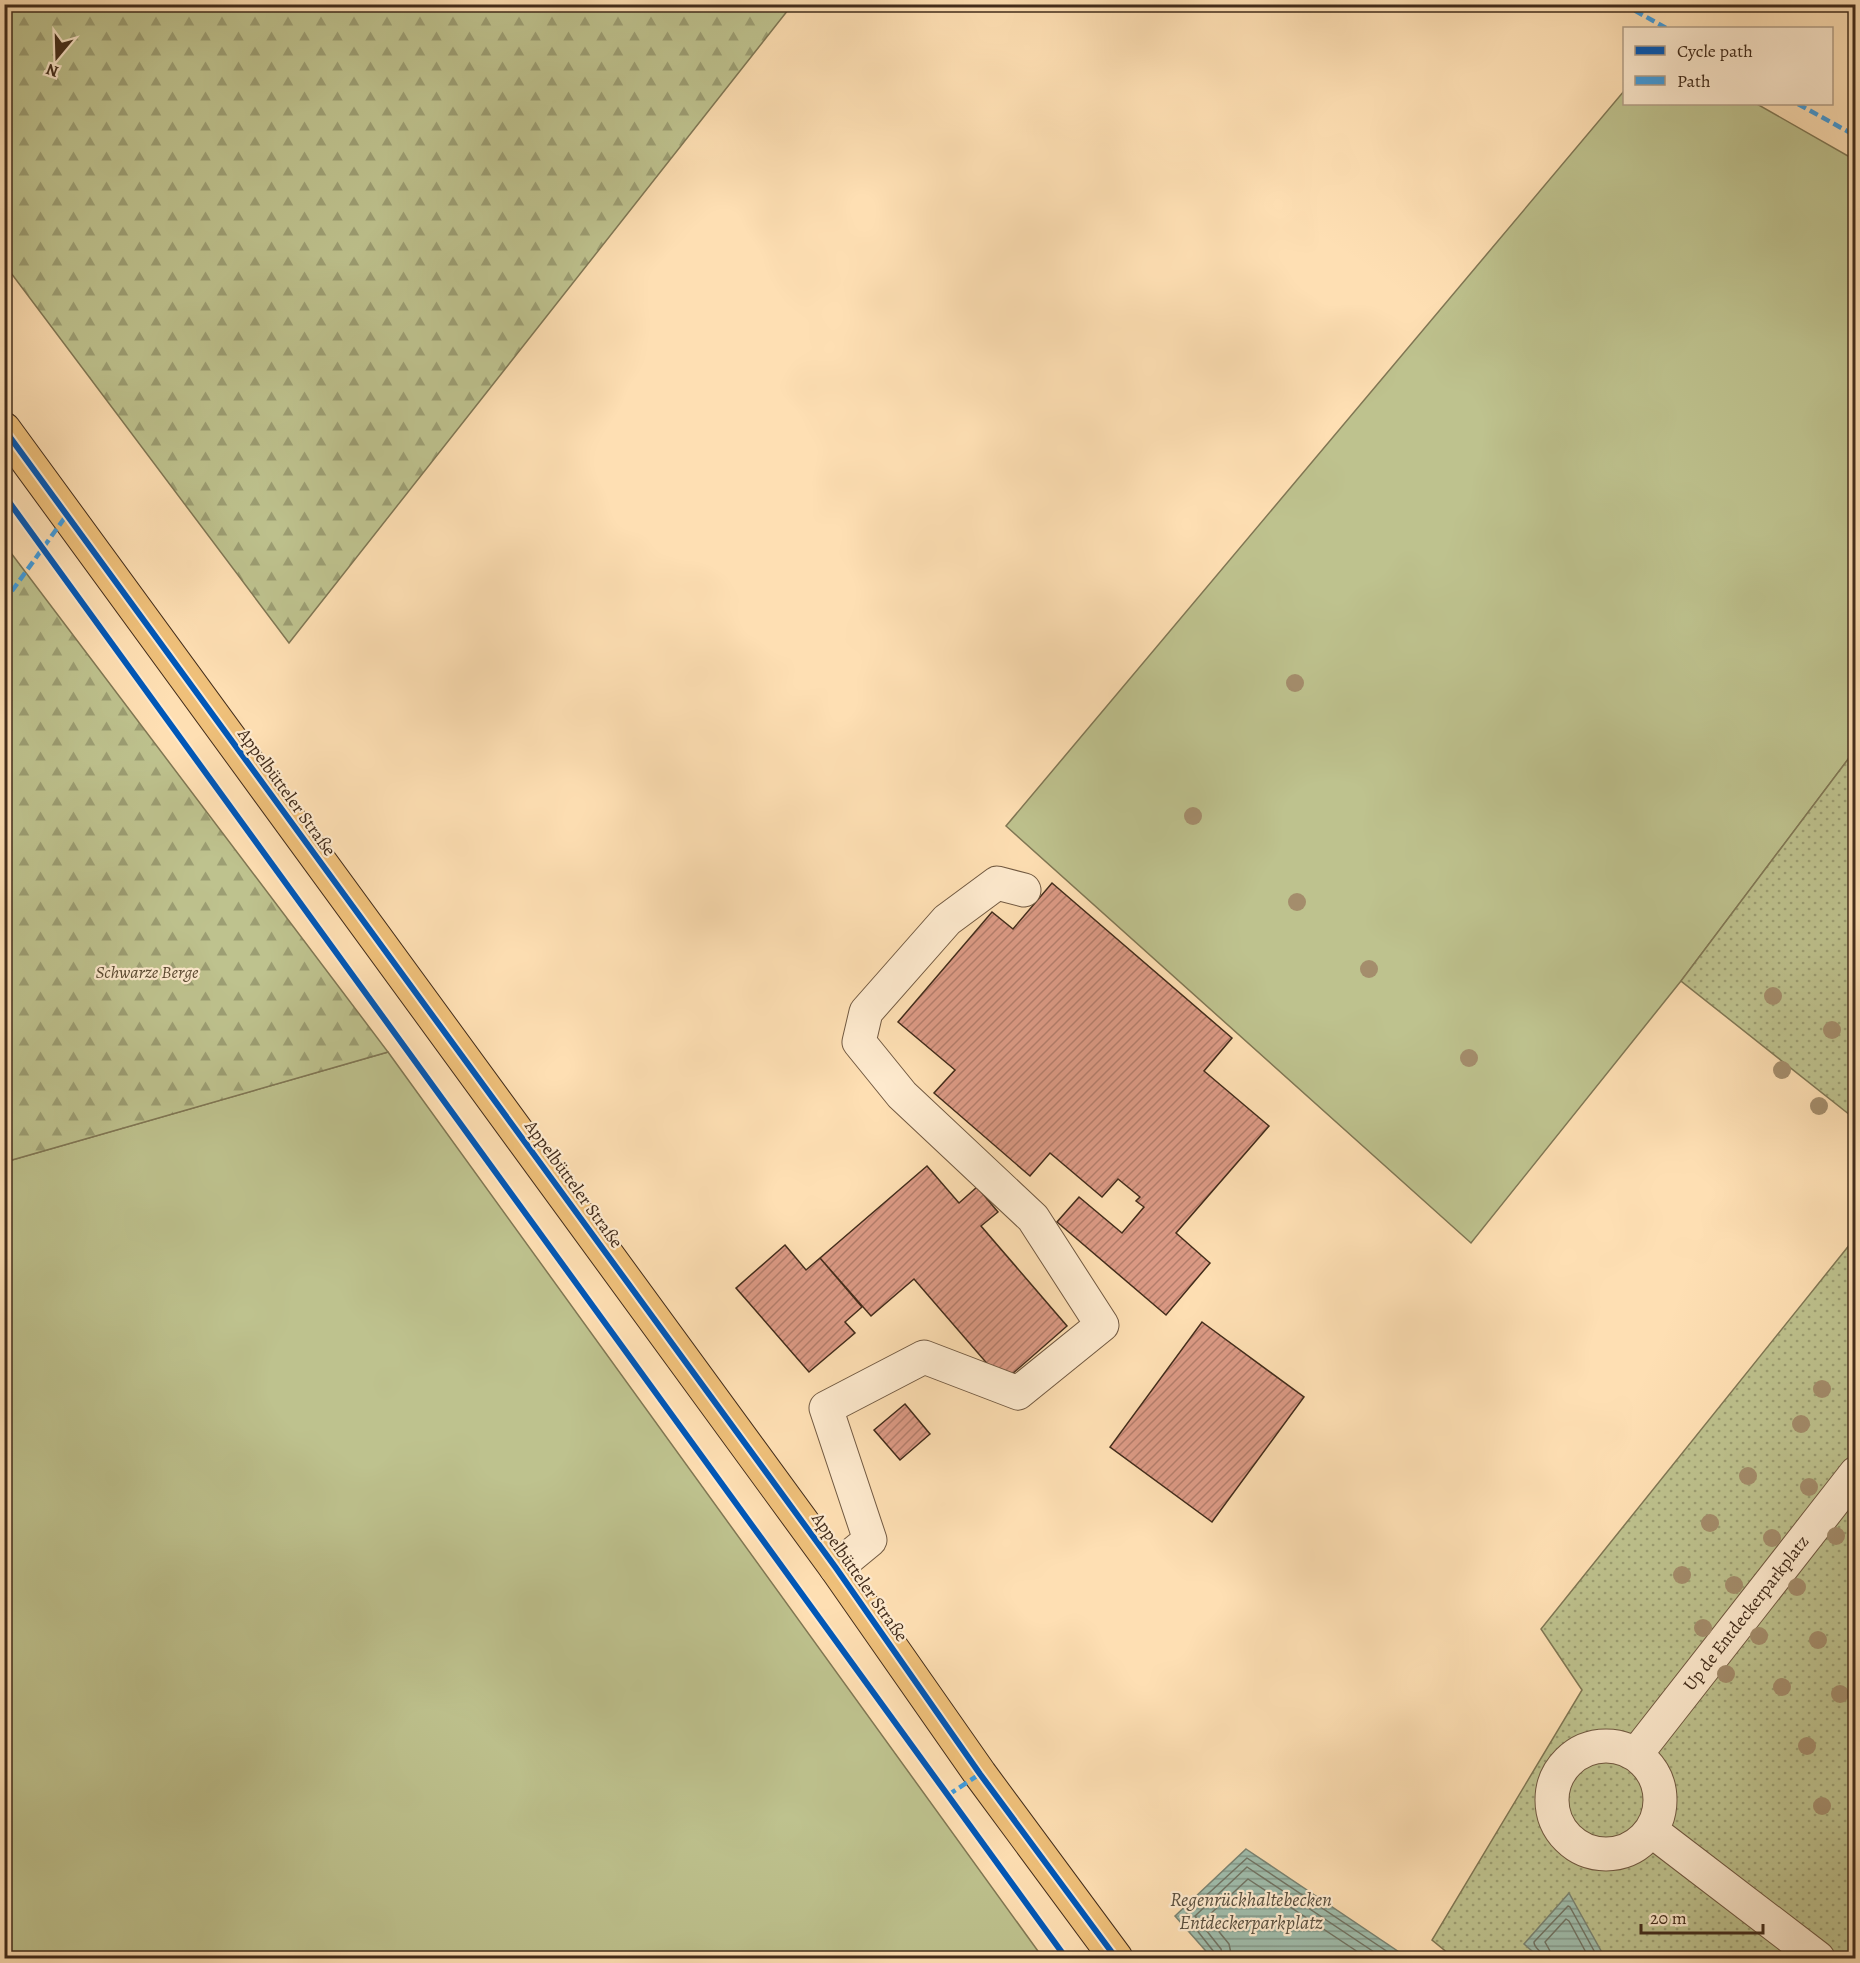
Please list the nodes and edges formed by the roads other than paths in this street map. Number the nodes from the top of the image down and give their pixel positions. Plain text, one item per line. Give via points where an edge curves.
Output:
1 (4, 429) edge
2 (1024, 890) dead end
3 (1856, 1473) edge
4 (836, 1568) junction
5 (1636, 1753) junction
6 (1652, 1831) junction
7 (1116, 1959) edge
8 (1818, 1959) edge

1 - 4 main road, Appelbütteler Straße
2 - 4 lane via 998,883 947,920 866,1012 858,1042 902,1095 1033,1218 1102,1325 1018,1393 924,1357 826,1408 870,1540
3 - 5 lane, Up de Entdeckerparkplatz
4 - 7 main road, Appelbütteler Straße
5 - 6 lane via 1656,1775 1662,1803
5 - 6 lane via 1610,1745 1583,1750 1562,1767 1551,1792 1555,1820 1571,1842 1596,1854 1628,1851
6 - 8 lane

